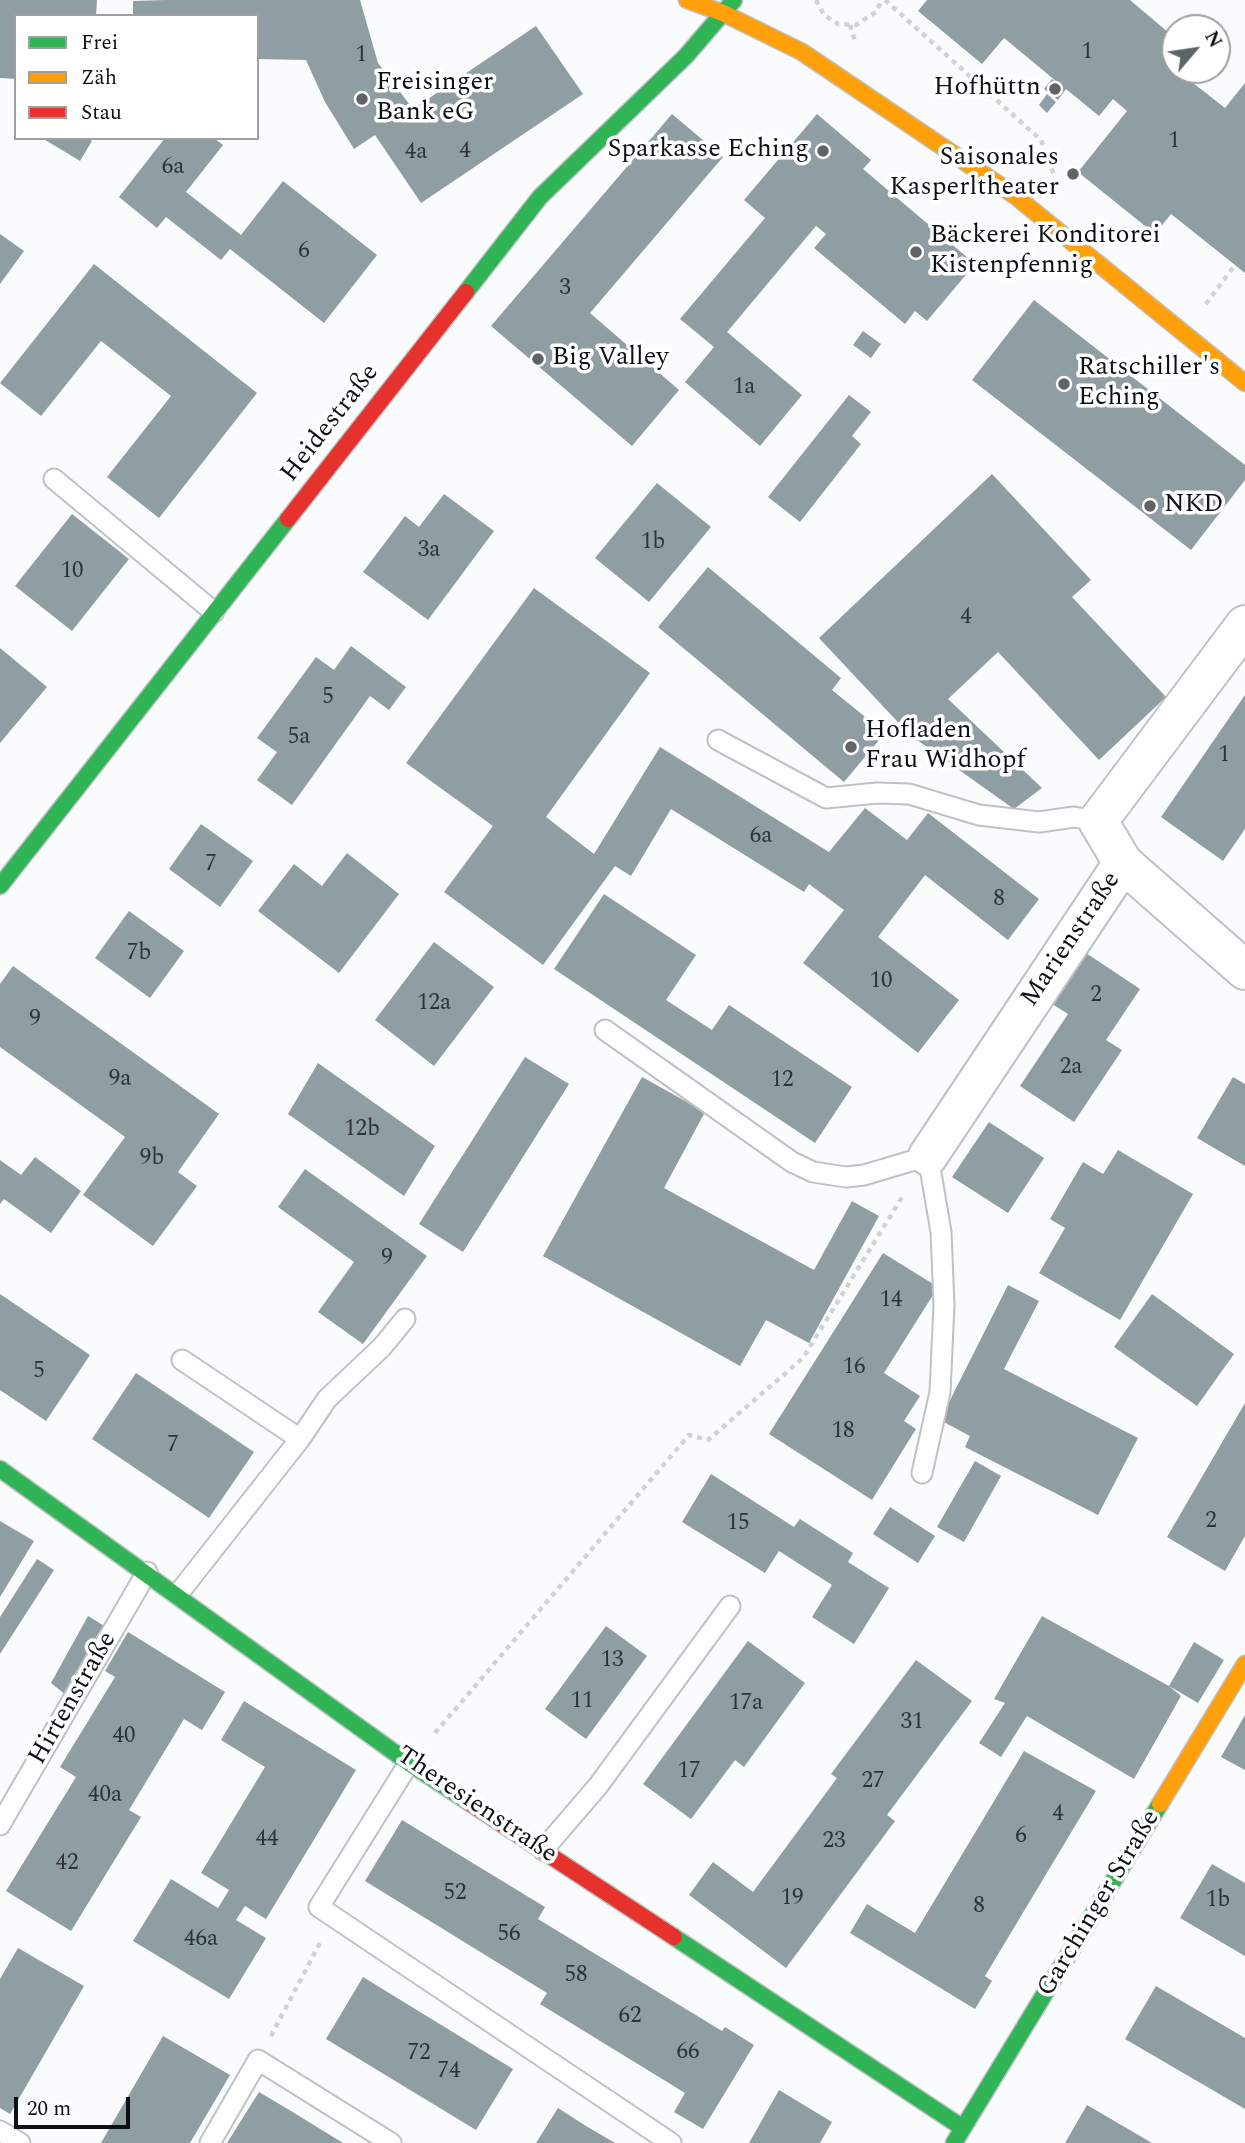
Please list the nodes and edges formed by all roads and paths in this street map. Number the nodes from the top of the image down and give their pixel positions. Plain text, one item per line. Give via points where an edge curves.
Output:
1 (687, 0) edge
2 (816, 0) edge
3 (884, 0) edge
4 (729, 6) edge
5 (1054, 176) dead end
6 (1235, 265) dead end
7 (1194, 297) dead end
8 (1205, 305) junction
9 (1215, 314) dead end
10 (1245, 383) edge
11 (54, 479) dead end
12 (214, 612) junction
13 (1245, 625) edge
14 (718, 740) dead end
15 (1098, 821) junction
16 (1122, 863) junction
17 (0, 886) edge
18 (1245, 970) edge
19 (605, 1030) dead end
20 (928, 1156) junction
21 (405, 1319) dead end
22 (182, 1360) dead end
23 (300, 1439) junction
24 (0, 1469) edge
25 (922, 1473) dead end
26 (148, 1572) junction
27 (178, 1594) junction
28 (730, 1606) dead end
29 (1245, 1664) edge
30 (409, 1763) junction
31 (0, 1825) edge
32 (543, 1850) junction
33 (319, 1907) junction
34 (258, 2060) junction
35 (963, 2128) junction
36 (0, 2131) edge
37 (20, 2143) edge
38 (210, 2143) edge
39 (391, 2143) edge
40 (671, 2143) edge
41 (954, 2143) edge

1 - 4 street
2 - 3 path via 824,15 838,24 856,25 876,12
3 - 5 path via 1041,140
4 - 10 street via 1014,195
4 - 12 street, Heidestraße via 686,56 540,197
6 - 8 path
7 - 8 path
8 - 9 path
11 - 12 lane
12 - 17 street, Heidestraße
13 - 15 street
14 - 15 lane via 826,798 909,793 979,814 1039,822 1074,817
15 - 16 street, Marienstraße
16 - 18 street
16 - 20 street, Marienstraße
19 - 20 lane via 792,1162 813,1172 864,1175
20 - 25 lane via 942,1232 944,1305 940,1392
20 - 30 path via 803,1358 708,1440 689,1435
21 - 23 lane via 327,1399
22 - 23 lane
23 - 27 lane
24 - 26 street, Theresienstraße
26 - 27 street, Theresienstraße
26 - 31 lane, Hirtenstraße
27 - 30 street, Theresienstraße
28 - 32 lane via 598,1786
29 - 35 street, Garchinger Straße
30 - 32 street, Theresienstraße
30 - 33 lane
32 - 35 street, Theresienstraße
33 - 34 path via 322,1939
33 - 40 lane
34 - 38 lane
34 - 39 lane
35 - 41 street, Garchinger Straße
36 - 37 lane

